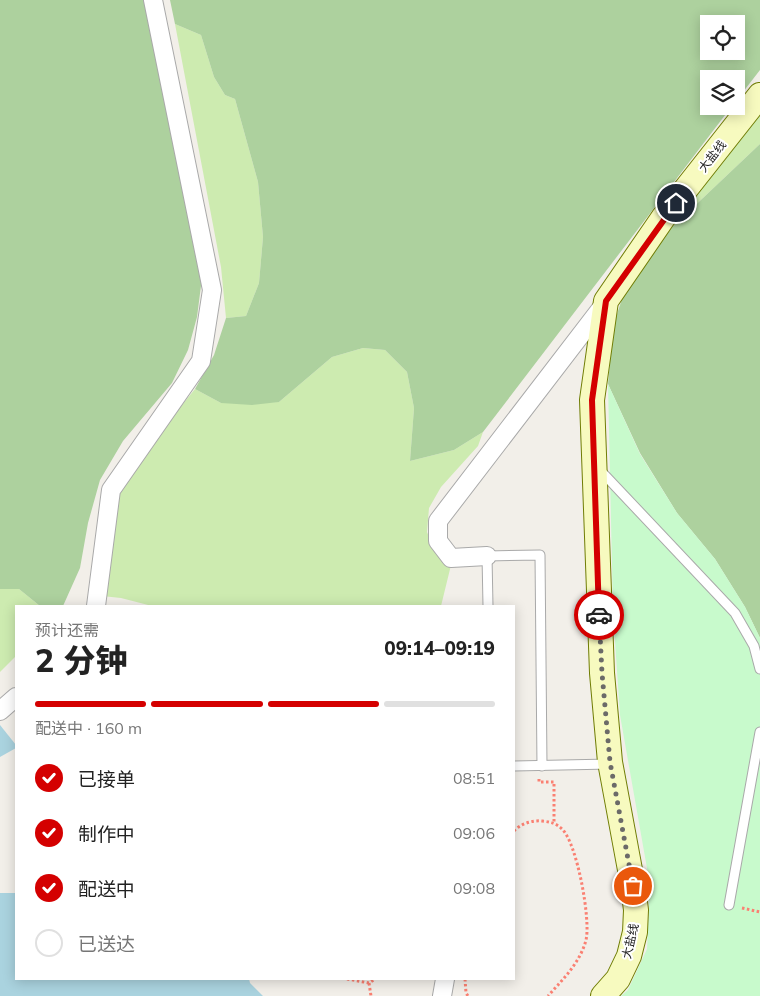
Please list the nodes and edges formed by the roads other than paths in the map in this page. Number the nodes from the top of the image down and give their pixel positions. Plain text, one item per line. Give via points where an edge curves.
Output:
1 (153, 0) edge
2 (760, 95) edge
3 (606, 301) junction
4 (594, 463) junction
5 (487, 556) junction
6 (96, 605) edge
7 (488, 605) edge
8 (760, 669) edge
9 (15, 698) edge
10 (0, 710) edge
11 (760, 732) edge
12 (610, 764) junction
13 (515, 766) edge
14 (540, 766) junction
15 (729, 905) road end
16 (445, 980) edge
17 (442, 996) edge
18 (604, 996) edge

1 - 6 street via 212,290 201,361 111,490
2 - 3 main road, 大盐线 via 664,218
3 - 4 main road, 大盐线 via 592,400
3 - 5 street via 438,520 438,541 451,558
4 - 8 lane via 734,613 754,646
4 - 12 main road, 大盐线 via 602,673
5 - 7 lane
5 - 14 lane via 540,555
9 - 10 street
11 - 15 lane
12 - 14 lane
12 - 18 main road, 大盐线 via 636,910 629,956 618,979
13 - 14 lane
16 - 17 street

